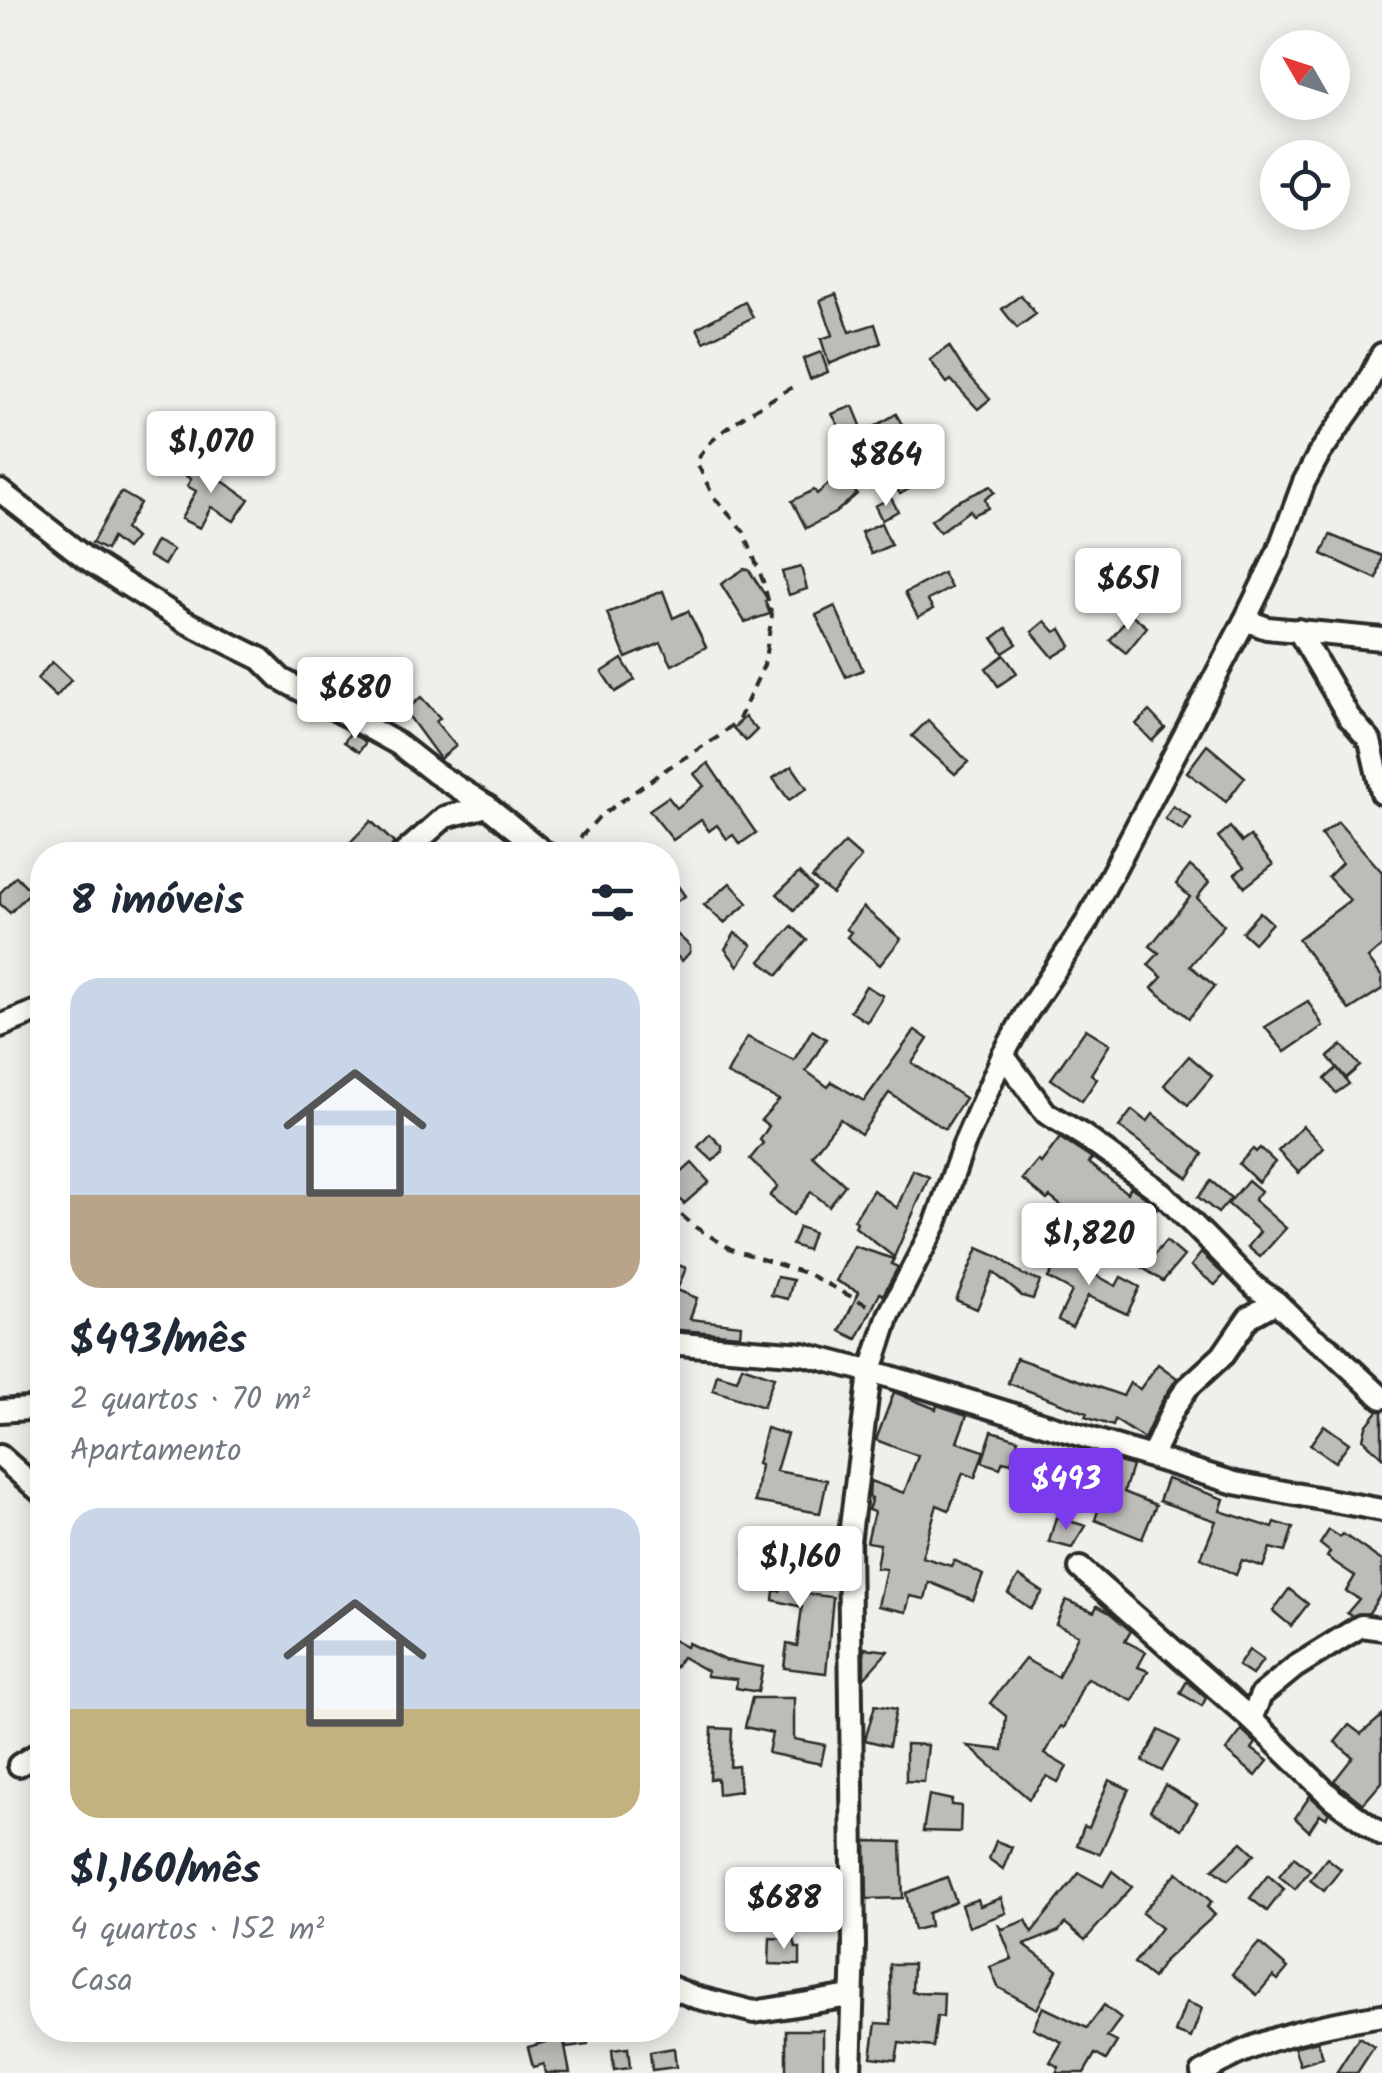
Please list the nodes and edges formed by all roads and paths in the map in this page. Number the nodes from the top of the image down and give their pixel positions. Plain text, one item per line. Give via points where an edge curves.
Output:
1 (1382, 354) edge
2 (794, 386) dead end
3 (0, 492) edge
4 (8, 510) edge
5 (1245, 620) junction
6 (1298, 630) junction
7 (1382, 639) edge
8 (1382, 793) edge
9 (486, 806) junction
10 (416, 842) edge
11 (531, 842) edge
12 (578, 842) edge
13 (30, 1014) edge
14 (0, 1026) edge
15 (1003, 1055) junction
16 (680, 1213) edge
17 (1276, 1302) junction
18 (889, 1315) junction
19 (680, 1344) edge
20 (870, 1373) junction
21 (1382, 1398) edge
22 (30, 1409) edge
23 (0, 1411) edge
24 (0, 1456) edge
25 (1152, 1456) junction
26 (30, 1482) edge
27 (1382, 1510) edge
28 (1080, 1568) dead end
29 (1382, 1629) edge
30 (1251, 1719) junction
31 (30, 1758) edge
32 (19, 1765) dead end
33 (1382, 1834) edge
34 (680, 1991) edge
35 (850, 1996) junction
36 (1382, 2015) edge
37 (850, 2073) edge
38 (1202, 2073) edge

1 - 5 street via 1312,468
2 - 12 path via 705,447 696,464 744,532 769,600 772,626 759,682 739,719 718,738 588,826
3 - 4 street
4 - 9 street via 184,621 262,659 280,679 398,744
5 - 6 street
5 - 15 street via 1086,924
6 - 7 street
6 - 8 street via 1370,741
9 - 10 street via 445,816
9 - 11 street
13 - 14 street
15 - 17 street via 1046,1113 1162,1194
15 - 18 street via 936,1223
16 - 18 path via 731,1248 808,1274
17 - 21 street
17 - 25 street via 1248,1317 1223,1355 1187,1388
18 - 20 street
19 - 20 street via 803,1354
20 - 25 street
20 - 35 street via 849,1543
22 - 23 street
24 - 26 street
25 - 27 street via 1236,1483
28 - 30 street
29 - 30 street via 1361,1626 1294,1667 1261,1695
30 - 33 street via 1333,1799
31 - 32 street
34 - 35 street via 754,2012
35 - 37 street
36 - 38 street via 1318,2025 1234,2053

